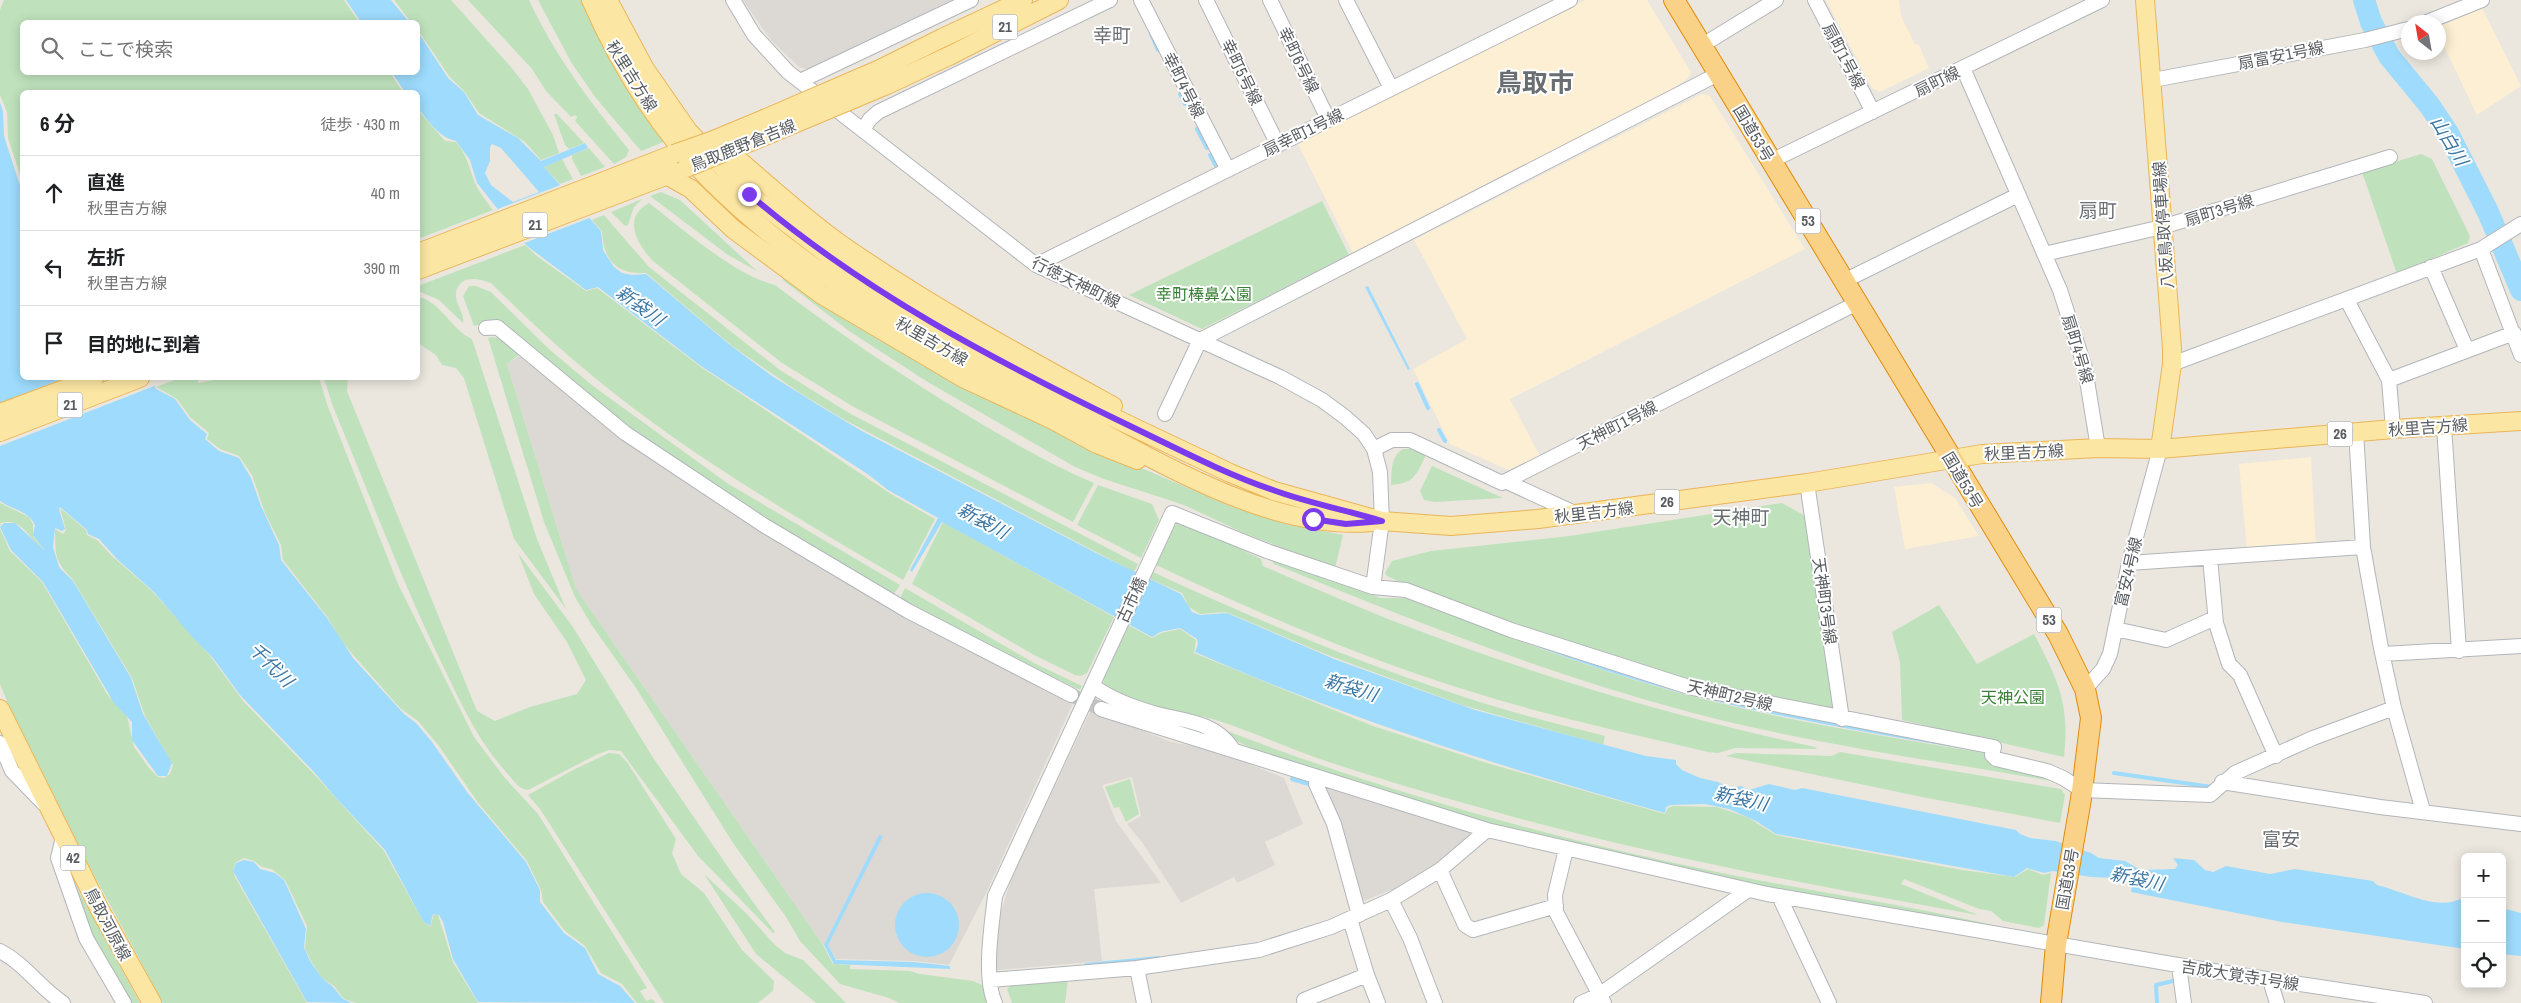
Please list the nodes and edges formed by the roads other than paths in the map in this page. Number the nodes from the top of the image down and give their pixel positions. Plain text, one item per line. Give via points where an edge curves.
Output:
1 (591, 0) edge
2 (608, 0) edge
3 (733, 0) edge
4 (971, 0) edge
5 (1023, 0) edge
6 (1060, 0) edge
7 (1110, 0) edge
8 (1141, 0) edge
9 (1206, 0) edge
10 (1270, 0) edge
11 (1346, 0) edge
12 (1570, 0) edge
13 (1674, 0) edge
14 (1776, 0) edge
15 (1814, 0) edge
16 (2102, 0) edge
17 (2482, 0) edge
18 (2146, 1) edge
19 (2444, 15) edge
20 (2401, 31) edge
21 (1701, 46) junction
22 (1963, 68) junction
23 (1718, 74) junction
24 (2153, 80) junction
25 (800, 81) junction
26 (1391, 88) junction
27 (1873, 112) junction
28 (1328, 120) junction
29 (767, 126) junction
30 (863, 130) junction
31 (1278, 144) junction
32 (720, 149) junction
33 (2390, 157) dead end
34 (681, 158) junction
35 (1771, 161) junction
36 (1228, 170) junction
37 (653, 175) junction
38 (2018, 195) junction
39 (2521, 224) edge
40 (2162, 228) junction
41 (2481, 249) junction
42 (420, 252) edge
43 (2044, 254) junction
44 (1036, 265) junction
45 (2431, 267) junction
46 (420, 269) edge
47 (1844, 281) junction
48 (2347, 300) junction
49 (1857, 303) junction
50 (486, 328) dead end
51 (2514, 333) junction
52 (1200, 340) junction
53 (2467, 350) junction
54 (2521, 355) edge
55 (2172, 364) junction
56 (89, 380) edge
57 (135, 380) edge
58 (2389, 380) junction
59 (0, 414) edge
60 (1165, 414) dead end
61 (2521, 421) edge
62 (2444, 426) junction
63 (2393, 429) junction
64 (0, 432) edge
65 (2356, 432) junction
66 (2098, 448) junction
67 (1374, 449) junction
68 (2160, 449) junction
69 (1950, 459) junction
70 (1230, 473) junction
71 (1190, 476) junction
72 (1506, 481) junction
73 (1807, 483) junction
74 (1578, 515) junction
75 (1382, 521) junction
76 (1165, 527) joint
77 (2364, 547) junction
78 (2210, 558) junction
79 (2129, 563) junction
80 (1373, 587) junction
81 (2215, 618) junction
82 (2115, 629) junction
83 (2521, 646) edge
84 (2459, 651) junction
85 (2383, 654) junction
86 (1095, 679) junction
87 (2085, 689) junction
88 (1071, 695) tunnel mouth
89 (1101, 708) tunnel mouth
90 (2394, 708) junction
91 (0, 709) edge
92 (1842, 719) junction
93 (0, 743) edge
94 (1232, 748) junction
95 (2276, 756) junction
96 (1316, 778) junction
97 (2222, 782) junction
98 (2081, 794) junction
99 (50, 810) junction
100 (2423, 811) junction
101 (2521, 824) edge
102 (1486, 830) junction
103 (63, 837) junction
104 (1566, 849) junction
105 (1440, 870) junction
106 (1748, 890) junction
107 (1779, 896) junction
108 (1391, 900) junction
109 (1556, 906) junction
110 (1354, 917) junction
111 (2056, 944) junction
112 (0, 950) edge
113 (2179, 966) junction
114 (1137, 968) junction
115 (1367, 974) junction
116 (991, 980) junction
117 (2274, 981) junction
118 (1601, 999) edge
119 (2401, 1002) edge
120 (63, 1003) edge
121 (124, 1003) edge
122 (152, 1003) edge
123 (995, 1003) edge
124 (1144, 1003) edge
125 (1305, 1003) edge
126 (1378, 1003) edge
127 (1435, 1003) edge
128 (1581, 1003) edge
129 (1829, 1003) edge
130 (2051, 1003) edge
131 (2184, 1003) edge
132 (2277, 1003) edge
133 (2425, 1003) edge

1 - 71 main road, 秋里吉方線 / 26 via 624,66 668,131 710,180 754,221 820,270 936,344
2 - 70 main road, 秋里吉方線 / 26 via 641,62 688,131 749,194 790,228 883,293 977,348 1072,398
3 - 25 street, 行徳天神町線 via 754,35
4 - 25 street
5 - 29 main road, 鳥取鹿野倉吉線 / 21, bridge
6 - 29 main road, 鳥取鹿野倉吉線 / 21, bridge via 887,85
7 - 30 street via 878,112
8 - 36 street, 幸町4号線
9 - 31 street, 幸町5号線
10 - 28 street, 幸町6号線
11 - 26 street
12 - 26 street, 扇幸町1号線
13 - 21 highway, 国道53号 / 53
14 - 21 street
15 - 27 street, 扇町1号線
16 - 22 street, 扇町線
17 - 19 street
18 - 24 main road, 八坂鳥取停車場線
20 - 24 street, 扇富安1号線
21 - 23 highway, 国道53号 / 53
22 - 27 street, 扇町線
22 - 38 street
23 - 35 highway, 国道53号 / 53
23 - 52 street
24 - 40 main road, 八坂鳥取停車場線
25 - 30 street, 行徳天神町線
26 - 28 street, 扇幸町1号線
27 - 35 street, 扇町線
28 - 31 street, 扇幸町1号線
29 - 32 main road, 鳥取鹿野倉吉線 / 21
30 - 44 street, 行徳天神町線
31 - 36 street, 扇幸町1号線
32 - 34 main road, 鳥取鹿野倉吉線 / 21, bridge
32 - 70 main road via 838,242 905,287
33 - 40 street, 扇町3号線
34 - 37 main road, 鳥取鹿野倉吉線 / 21
34 - 37 main road, 鳥取鹿野倉吉線 / 21
35 - 47 highway, 国道53号 / 53
36 - 44 street, 扇幸町1号線
37 - 42 main road, 鳥取鹿野倉吉線 / 21
37 - 46 main road, 鳥取鹿野倉吉線 / 21
37 - 71 main road via 691,189 733,229 822,295 963,378 1119,454
38 - 43 street, 扇町4号線
38 - 47 street
39 - 41 street
40 - 43 street, 扇町3号線
40 - 55 main road, 八坂鳥取停車場線
41 - 45 street
41 - 51 street
43 - 66 street, 扇町4号線 via 2060,290 2085,368
44 - 52 street, 行徳天神町線
45 - 48 street
45 - 53 street
47 - 49 highway, 国道53号 / 53
48 - 55 street
48 - 58 street
49 - 69 highway, 国道53号 / 53
49 - 72 street, 天神町1号線
50 - 88 street via 497,327 625,433 765,526 908,611
51 - 53 street
51 - 54 street
52 - 60 street
52 - 67 street, 行徳天神町線 via 1322,400 1356,426
53 - 58 street
55 - 68 main road, 八坂鳥取停車場線
56 - 59 main road, 21
57 - 64 main road, 21
58 - 63 street
61 - 62 main road, 秋里吉方線 / 26
62 - 63 main road, 秋里吉方線 / 26
62 - 84 street
63 - 65 main road, 秋里吉方線 / 26
65 - 68 main road, 秋里吉方線 / 26
65 - 77 street
66 - 68 main road, 秋里吉方線 / 26
66 - 69 main road, 秋里吉方線 / 26 via 1982,454
67 - 72 street via 1392,440 1410,440 1502,483
67 - 75 street, 行徳天神町線 via 1380,472
68 - 79 street, 富安4号線
69 - 73 main road, 秋里吉方線 / 26
69 - 87 highway, 国道53号 / 53 via 2058,634
70 - 75 main road, 秋里吉方線 / 26 via 1274,491
71 - 75 main road, 秋里吉方線 / 26 via 1258,504 1313,519 1346,524
72 - 74 street
73 - 74 main road, 秋里吉方線 / 26
73 - 92 street, 天神町3号線
74 - 75 main road, 秋里吉方線 / 26 via 1451,526
75 - 80 street, 行徳天神町線
76 - 80 street, 天神町2号線 via 1172,513
76 - 86 street, 古市橋
77 - 78 street
77 - 85 street
78 - 79 street
78 - 81 street
79 - 82 street, 富安4号線
80 - 92 street, 天神町2号線 via 1406,590 1511,630 1692,688
81 - 82 street via 2166,640
81 - 95 street via 2229,664 2240,675
82 - 87 street, 富安4号線 via 2103,669
83 - 84 street
84 - 85 street
85 - 90 street
86 - 94 street via 1106,695 1155,713 1200,723 1227,740
86 - 116 street, 古市橋 via 995,896 989,948
87 - 98 highway, 国道53号 / 53 via 2091,718
89 - 94 street, 吉成大覚寺1号線
90 - 95 street via 2313,738
90 - 100 street
91 - 99 main road, 鳥取河原線 / 42
92 - 98 street, 天神町2号線 via 1994,747 1992,755 1996,759 2047,771 2063,778
93 - 99 street via 12,771
94 - 96 street, 吉成大覚寺1号線
95 - 97 street
96 - 102 street, 吉成大覚寺1号線
96 - 110 street via 1334,824
97 - 98 street via 2210,795
97 - 100 street
98 - 111 highway, 国道53号 / 53
99 - 103 main road, 鳥取河原線 / 42
100 - 101 street
102 - 104 street, 吉成大覚寺1号線
102 - 105 street
103 - 121 street via 58,858 86,938
103 - 122 main road, 鳥取河原線 / 42
104 - 106 street, 吉成大覚寺1号線
104 - 109 street via 1555,895
105 - 108 street
105 - 109 street via 1464,925 1473,930
106 - 107 street, 吉成大覚寺1号線
106 - 118 street
107 - 111 street, 吉成大覚寺1号線
107 - 129 street
108 - 110 street
108 - 127 street via 1410,938
109 - 118 street via 1556,912
110 - 114 street via 1259,950
110 - 115 street
111 - 113 street, 吉成大覚寺1号線
111 - 130 highway, 国道53号 / 53
112 - 120 street via 21,964
113 - 117 street, 吉成大覚寺1号線
113 - 131 street
114 - 116 street
114 - 124 street
115 - 125 street via 1304,1000
115 - 126 street
116 - 123 street, 古市橋 via 991,995
117 - 119 street, 吉成大覚寺1号線
117 - 132 street via 2272,987
118 - 128 street
119 - 133 street, 吉成大覚寺1号線

